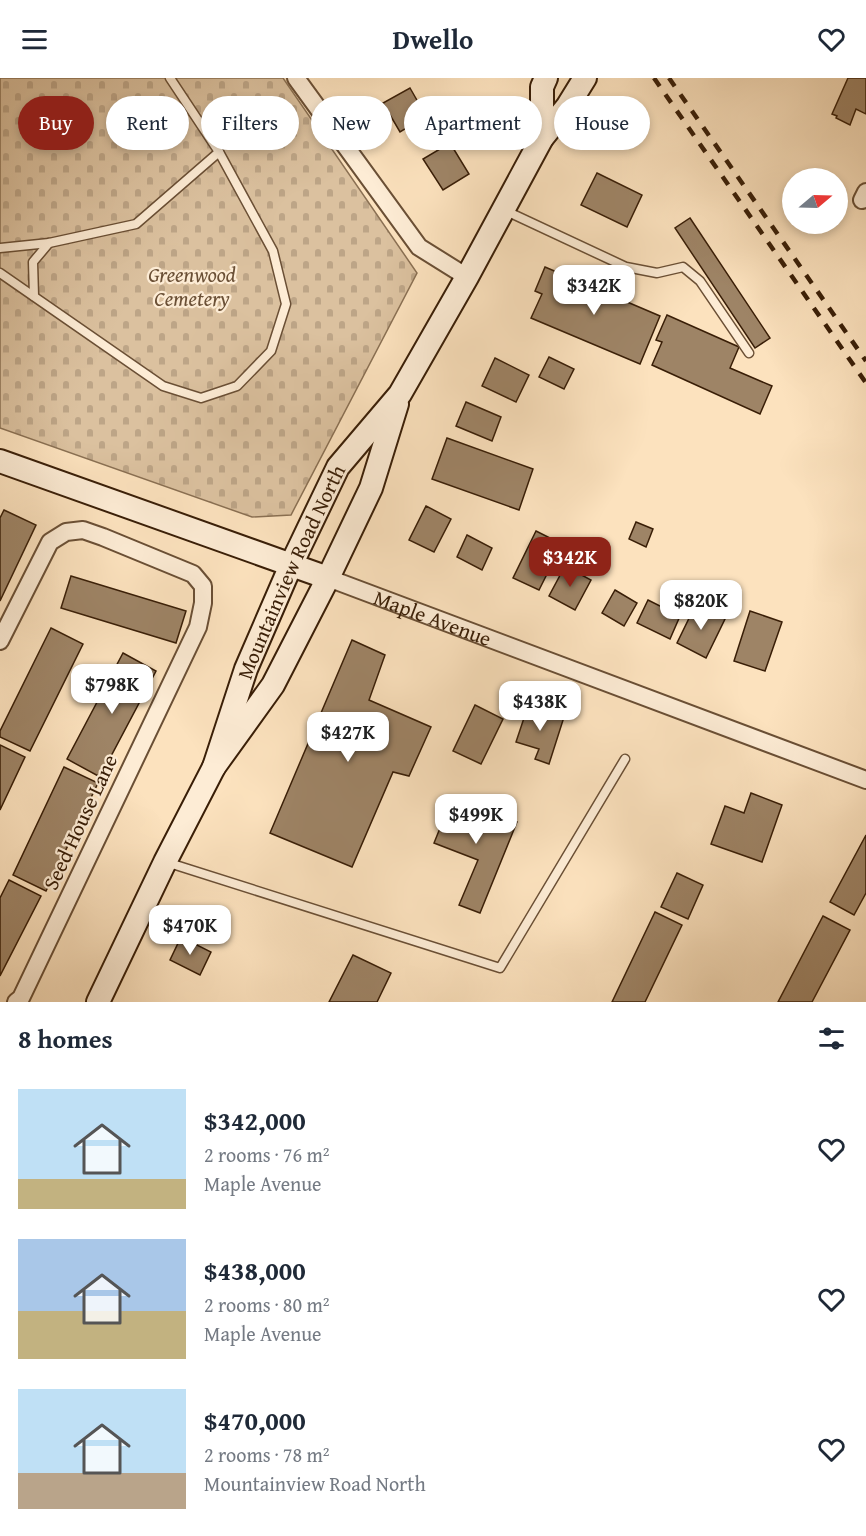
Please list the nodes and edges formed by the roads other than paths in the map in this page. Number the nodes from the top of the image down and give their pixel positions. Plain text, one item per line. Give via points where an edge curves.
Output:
1 (170, 78) edge
2 (296, 78) edge
3 (546, 78) edge
4 (585, 78) edge
5 (542, 96) edge
6 (542, 138) edge
7 (536, 150) edge
8 (219, 152) junction
9 (503, 210) junction
10 (49, 243) junction
11 (0, 248) edge
12 (0, 273) edge
13 (466, 277) junction
14 (34, 296) junction
15 (749, 353) dead end
16 (400, 394) junction
17 (0, 461) edge
18 (291, 565) junction
19 (328, 578) junction
20 (0, 641) edge
21 (625, 759) dead end
22 (214, 767) junction
23 (866, 780) edge
24 (165, 862) junction
25 (16, 1002) edge
26 (98, 1002) edge

1 - 8 lane
2 - 13 street via 419,247
3 - 5 main road, Mountainview Road North
4 - 6 main road, Mountainview Road North
7 - 9 main road, Mountainview Road North
8 - 10 lane via 136,224
8 - 14 lane via 273,251 286,304 271,351 237,386 201,398 162,386
9 - 13 main road, Mountainview Road North
9 - 15 lane via 626,267 657,273 683,267 700,281
10 - 11 lane
10 - 14 lane via 33,262
12 - 14 lane
13 - 16 main road, Mountainview Road North
16 - 18 main road, Mountainview Road North via 339,467
16 - 19 main road, Mountainview Road North via 371,488
17 - 18 main road, Maple Avenue
18 - 19 main road, Maple Avenue
18 - 22 main road, Mountainview Road North via 246,669
19 - 22 main road, Mountainview Road North via 273,685
19 - 23 street, Maple Avenue
20 - 25 street, Seed House Lane via 50,542 66,532 84,530 103,537 193,574 203,586 198,627
21 - 24 lane via 500,968
22 - 24 main road, Mountainview Road North
24 - 26 main road, Mountainview Road North

